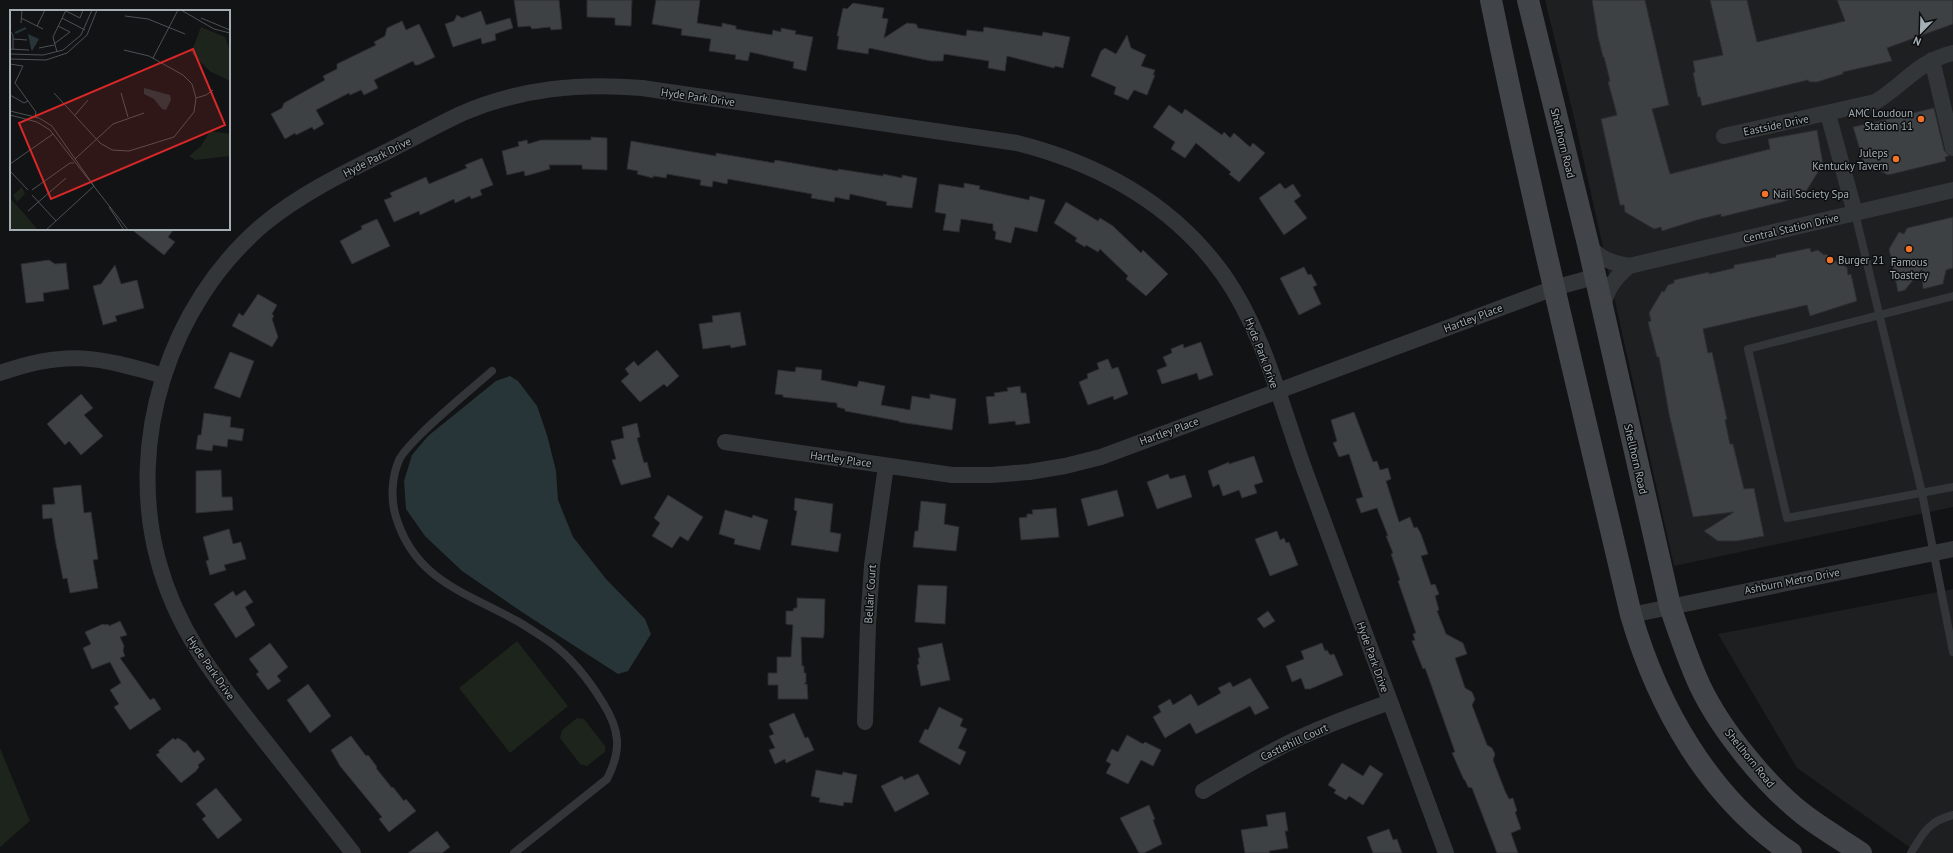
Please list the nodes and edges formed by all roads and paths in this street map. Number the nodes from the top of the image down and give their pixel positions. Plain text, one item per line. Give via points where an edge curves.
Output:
1 (1491, 0) edge
2 (1528, 0) edge
3 (1953, 53) edge
4 (1932, 60) junction
5 (1828, 114) junction
6 (1724, 136) dead end
7 (1953, 148) edge
8 (1953, 190) edge
9 (1855, 213) junction
10 (1588, 244) junction
11 (1629, 266) junction
12 (1594, 277) junction
13 (1554, 288) junction
14 (1953, 296) edge
15 (1603, 311) junction
16 (1878, 315) junction
17 (492, 371) dead end
18 (0, 373) edge
19 (164, 376) junction
20 (1277, 392) junction
21 (725, 442) dead end
22 (886, 466) junction
23 (1953, 487) edge
24 (1922, 493) junction
25 (1953, 549) edge
26 (1933, 553) junction
27 (1670, 606) junction
28 (1949, 609) edge
29 (1631, 615) junction
30 (1953, 652) edge
31 (1390, 702) junction
32 (865, 722) dead end
33 (1203, 791) dead end
34 (1953, 815) edge
35 (1779, 850) edge
36 (353, 853) edge
37 (514, 853) edge
38 (1446, 853) edge
39 (1861, 853) edge
40 (1911, 853) edge

1 - 13 main road via 1522,153
2 - 10 main road, Shellhorn Road
3 - 4 street, Eastside Drive
4 - 5 street, Eastside Drive via 1913,72 1891,93 1875,102
4 - 7 street
5 - 6 street, Eastside Drive
5 - 9 street
8 - 9 street, Central Station Drive
9 - 11 street, Central Station Drive
9 - 16 lane
10 - 11 street, Central Station Drive via 1594,253 1602,258
10 - 12 main road, Shellhorn Road
11 - 15 street, Central Station Drive via 1609,287
12 - 13 street, Hartley Place
12 - 15 main road, Shellhorn Road
13 - 20 street, Hartley Place
13 - 29 main road
14 - 16 lane
15 - 27 main road, Shellhorn Road
16 - 24 lane
16 - 24 lane via 1748,349 1787,518
17 - 37 lane via 434,421 400,457 393,482 392,505 402,536 415,557 441,580 468,598 517,621 551,643 588,678 613,720 618,745 615,763 607,779
18 - 19 street via 33,362 85,358 111,361
19 - 20 street, Hyde Park Drive via 179,337 195,306 215,277 263,225 295,201 328,181 462,113 532,92 568,86 605,85 642,88 1017,143 1088,166 1120,181 1149,200 1176,222 1200,247 1222,274 1244,308 1257,335
19 - 36 street, Hyde Park Drive via 151,432 148,495 158,558 171,600 193,644 215,678
20 - 22 street, Hartley Place via 1101,457 1065,466 991,475 952,475
20 - 31 street, Hyde Park Drive
21 - 22 street, Hartley Place
22 - 32 street, Bellair Court via 871,572
23 - 24 lane
24 - 26 lane
25 - 26 street, Ashburn Metro Drive
26 - 27 street, Ashburn Metro Drive
26 - 28 lane
27 - 29 street, Ashburn Metro Drive
27 - 39 main road, Shellhorn Road via 1686,654 1701,687 1738,745 1756,768 1792,805
28 - 30 lane
29 - 35 main road via 1656,686 1690,748 1718,786
31 - 33 street, Castlehill Court via 1298,738
31 - 38 street, Hyde Park Drive
34 - 40 lane via 1942,818 1926,828

